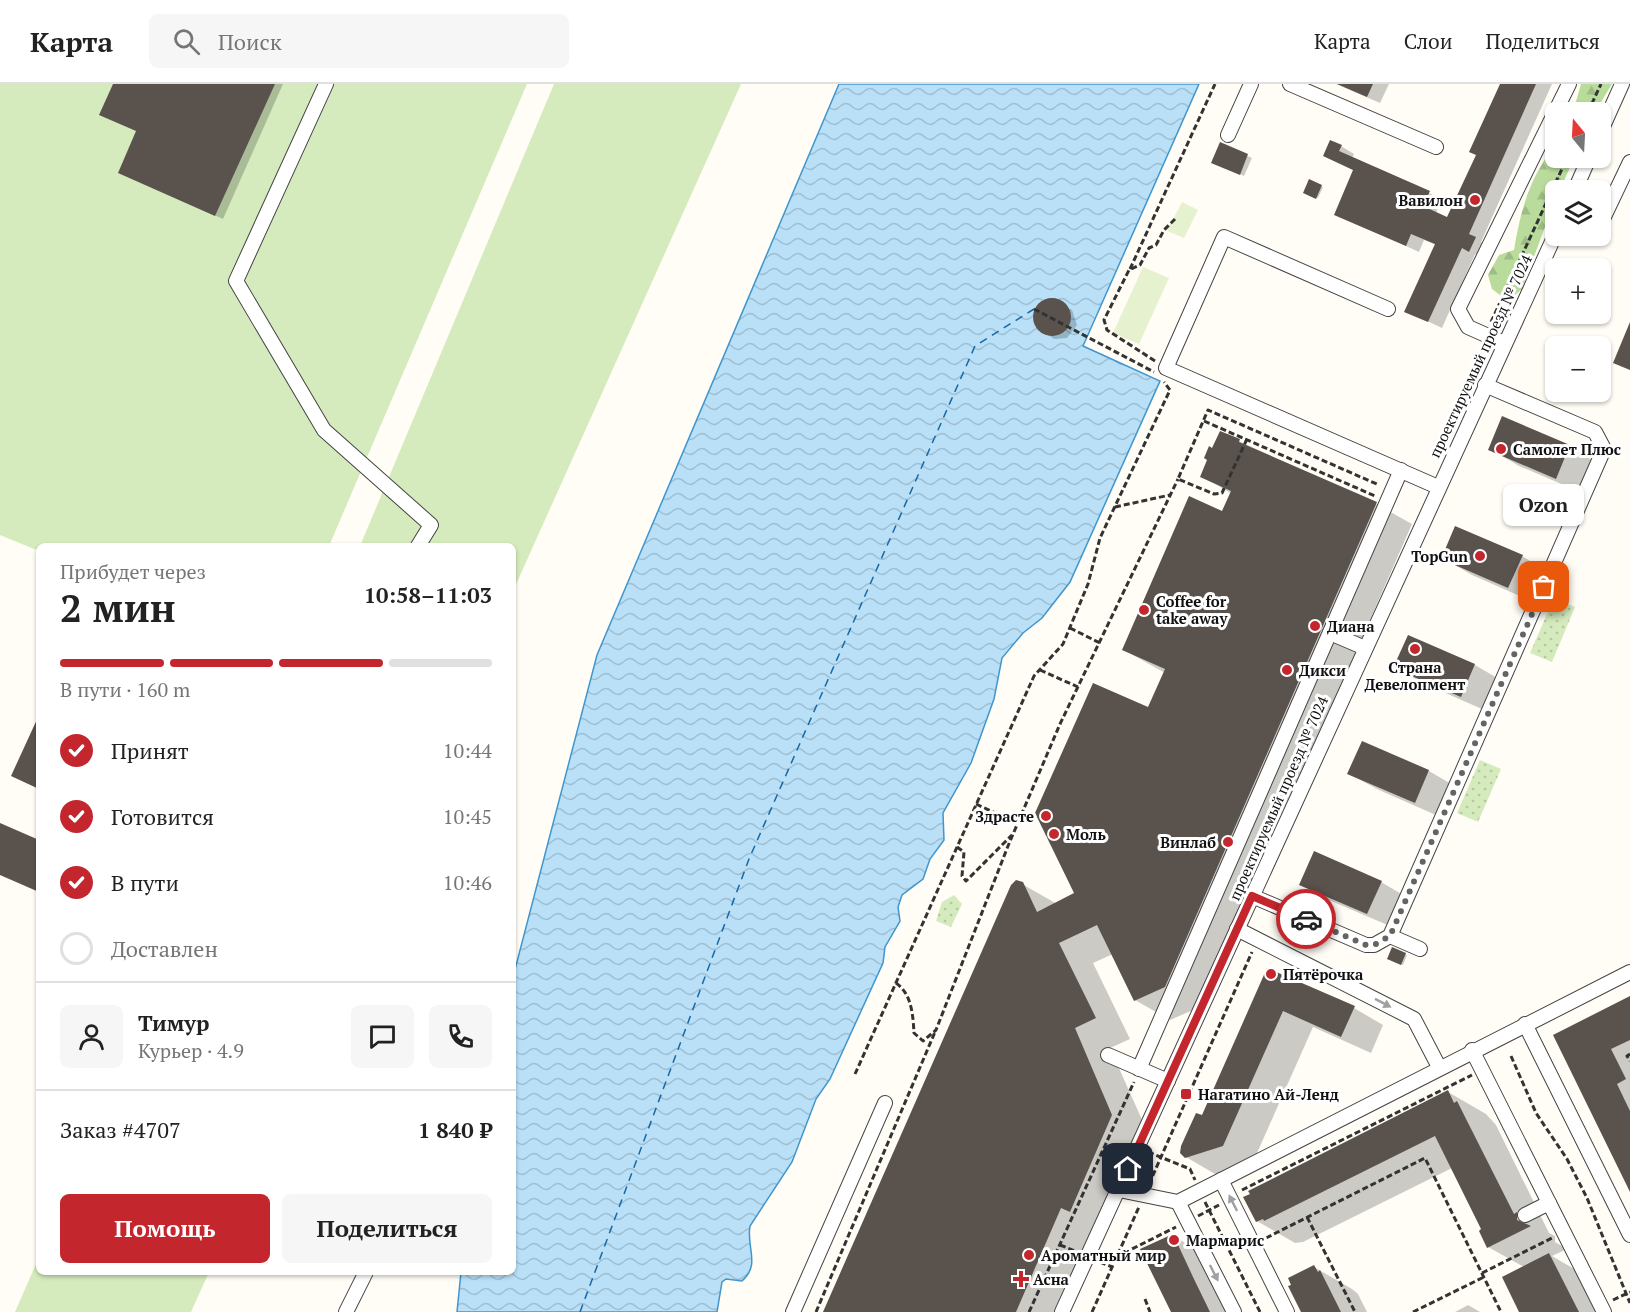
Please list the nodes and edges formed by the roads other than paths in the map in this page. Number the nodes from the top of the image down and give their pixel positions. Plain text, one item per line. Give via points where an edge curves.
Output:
1 (326, 84) edge
2 (1251, 84) edge
3 (1290, 84) edge
4 (1569, 84) edge
5 (1622, 84) edge
6 (1611, 108) edge
7 (1228, 135) dead end
8 (1436, 147) dead end
9 (1630, 162) edge
10 (1611, 202) edge
11 (1550, 246) edge
12 (1388, 309) dead end
13 (1504, 343) junction
14 (1485, 385) junction
15 (1401, 470) junction
16 (1438, 487) junction
17 (420, 543) edge
18 (1330, 633) junction
19 (1365, 648) junction
20 (1252, 896) junction
21 (1237, 929) junction
22 (1390, 936) junction
23 (1420, 949) dead end
24 (1630, 972) edge
25 (1525, 1024) junction
26 (1472, 1050) junction
27 (1108, 1055) dead end
28 (1439, 1067) junction
29 (1139, 1069) junction
30 (1168, 1082) junction
31 (885, 1103) dead end
32 (1221, 1180) junction
33 (1119, 1190) junction
34 (1178, 1202) junction
35 (1550, 1205) junction
36 (1526, 1218) dead end
37 (1630, 1235) edge
38 (364, 1275) edge
39 (346, 1312) edge
40 (793, 1312) edge
41 (1062, 1312) edge
42 (1234, 1312) edge
43 (1287, 1312) edge
44 (1604, 1312) edge

1 - 17 street via 236,281 324,430 431,525
2 - 7 street
3 - 8 street
4 - 13 street via 1458,309 1468,327
5 - 6 street
9 - 10 street
11 - 13 street, проектируемый проезд № 7024
12 - 15 street via 1224,237 1158,371
13 - 14 street, проектируемый проезд № 7024
14 - 16 street, проектируемый проезд № 7024
14 - 22 street via 1595,432 1605,449
15 - 16 street
15 - 18 street
16 - 19 street, проектируемый проезд № 7024
18 - 19 street
18 - 29 street
19 - 20 street, проектируемый проезд № 7024
20 - 21 street, проектируемый проезд № 7024
20 - 22 street via 1366,945
21 -> 28 street via 1414,1019
21 - 30 street, проектируемый проезд № 7024
22 - 23 street
24 - 25 street
25 - 26 street
25 - 37 street
26 - 28 street
26 - 35 street
27 - 29 street
28 - 32 street
29 - 30 street
30 - 33 street, проектируемый проезд № 7024
31 - 40 street
32 - 34 street
43 -> 32 street
33 - 34 street
33 - 41 street, проектируемый проезд № 7024
34 -> 42 street
35 - 36 street
35 - 44 street
38 - 39 street

